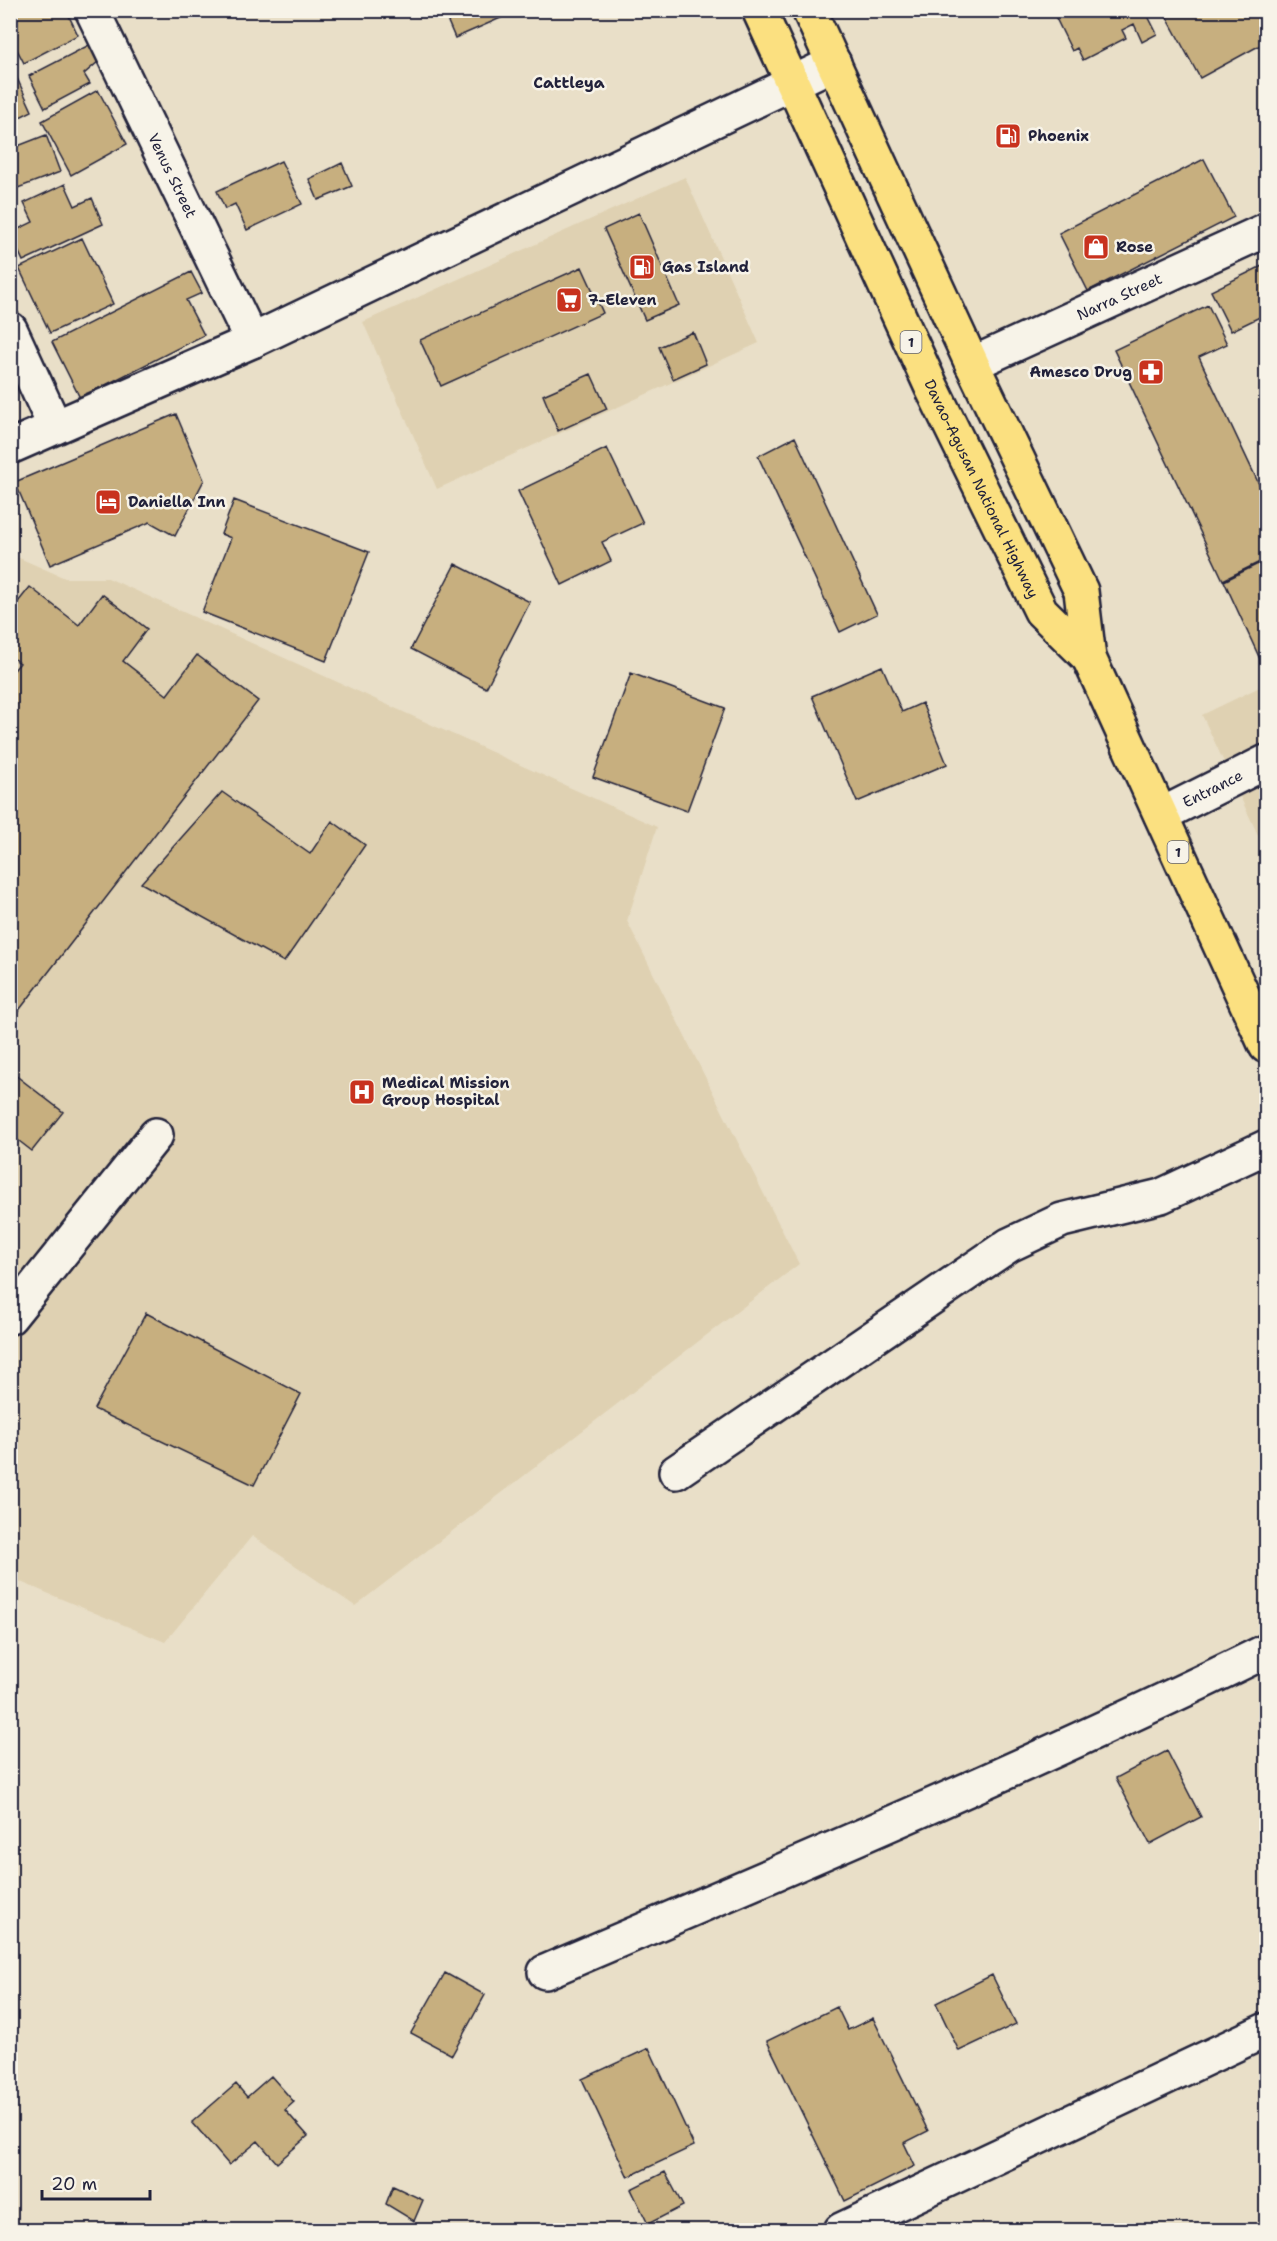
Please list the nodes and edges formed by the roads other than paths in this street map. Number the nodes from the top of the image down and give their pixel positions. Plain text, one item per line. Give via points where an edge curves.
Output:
1 (92, 10) edge
2 (759, 10) edge
3 (809, 10) edge
4 (834, 63) junction
5 (793, 84) junction
6 (1266, 231) edge
7 (10, 329) edge
8 (252, 341) junction
9 (972, 364) junction
10 (26, 434) edge
11 (1089, 658) junction
12 (1266, 762) edge
13 (1161, 815) junction
14 (1266, 1046) edge
15 (156, 1135) dead end
16 (1266, 1147) edge
17 (10, 1317) edge
18 (676, 1472) dead end
19 (1266, 1651) edge
20 (545, 1972) dead end
21 (1266, 2030) edge
22 (841, 2230) edge

1 - 8 street, Venus Street
2 - 5 highway, Davao-Agusan National Highway / 1
3 - 4 highway, Davao-Agusan National Highway / 1
4 - 5 street
4 - 9 highway, Davao-Agusan National Highway / 1
5 - 8 street
5 - 11 highway, Davao-Agusan National Highway / 1 via 932,388 1041,611
6 - 9 street, Narra Street
7 - 10 street
8 - 10 street
9 - 11 highway, Davao-Agusan National Highway / 1 via 1081,591
11 - 13 highway, Davao-Agusan National Highway / 1
12 - 13 street, Entrance
13 - 14 highway, Davao-Agusan National Highway / 1
15 - 17 street
16 - 18 street via 1161,1196 1062,1220 1009,1245
19 - 20 street via 1150,1708 844,1845
21 - 22 street

